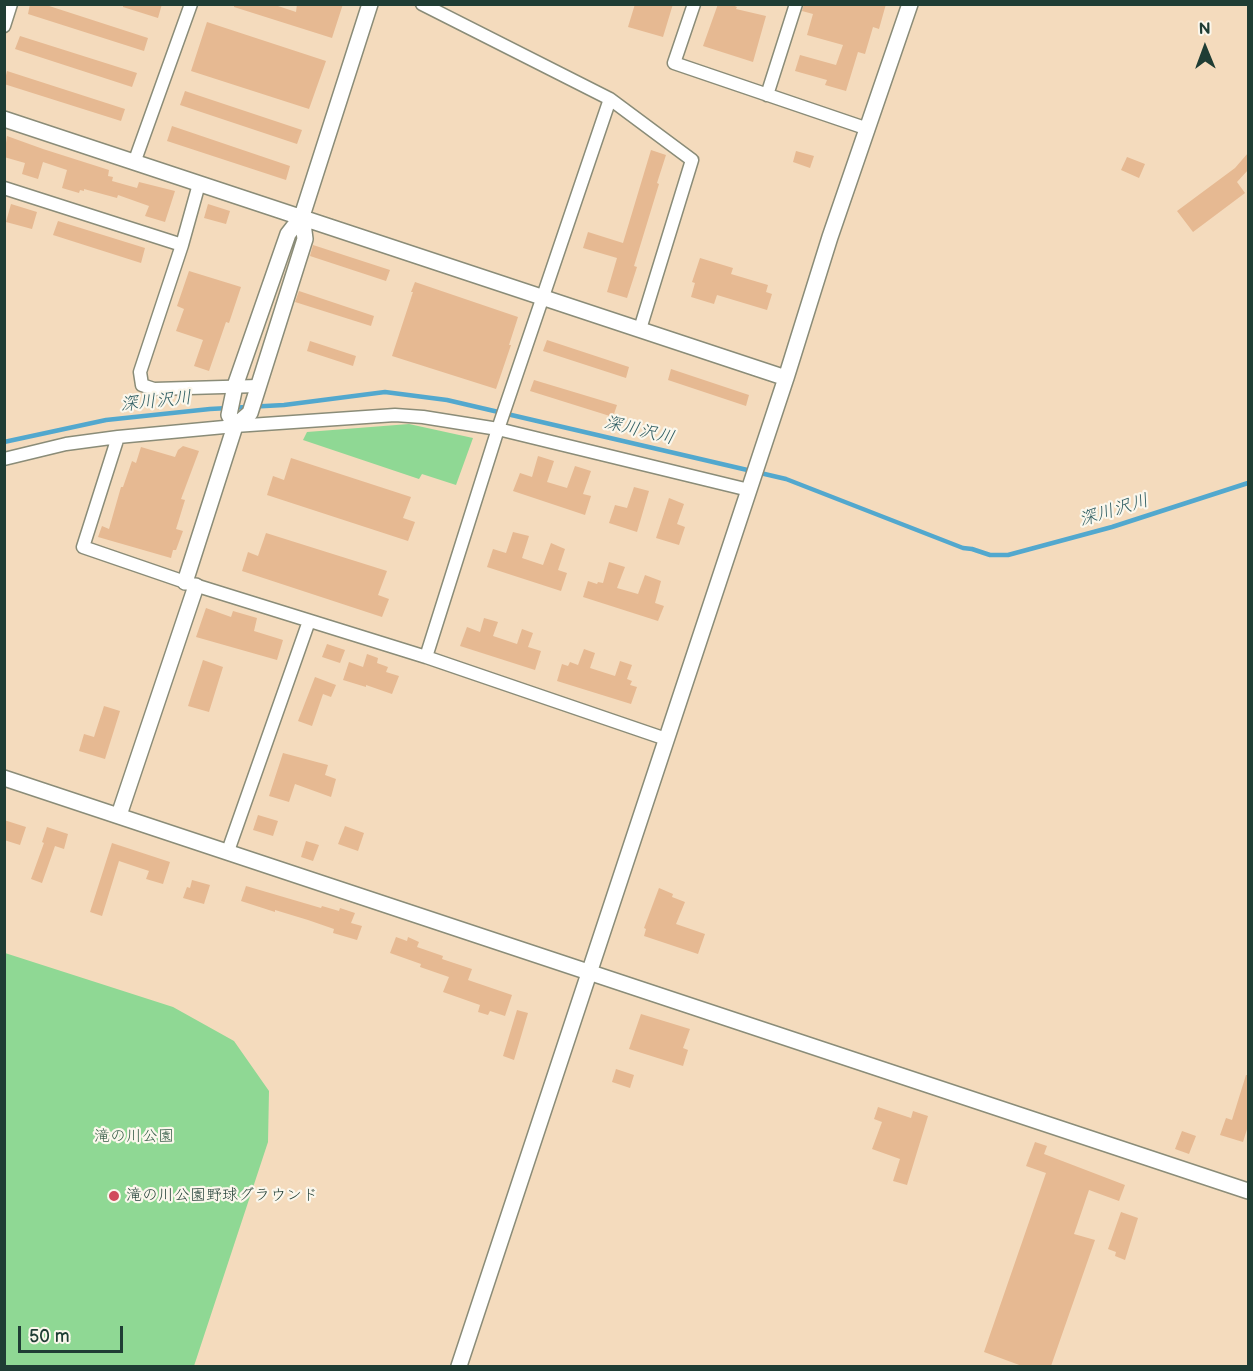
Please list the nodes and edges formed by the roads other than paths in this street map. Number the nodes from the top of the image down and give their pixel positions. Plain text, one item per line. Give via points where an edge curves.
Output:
1 (11, 4) edge
2 (191, 4) edge
3 (369, 4) edge
4 (422, 4) edge
5 (694, 4) edge
6 (796, 4) edge
7 (910, 4) edge
8 (4, 26) edge
9 (766, 95) junction
10 (610, 99) junction
11 (4, 119) edge
12 (868, 129) junction
13 (134, 162) junction
14 (199, 184) junction
15 (4, 188) edge
16 (302, 216) junction
17 (182, 245) junction
18 (542, 296) junction
19 (640, 328) junction
20 (786, 378) junction
21 (254, 400) junction
22 (232, 407) junction
23 (499, 424) junction
24 (118, 436) junction
25 (4, 459) edge
26 (750, 485) junction
27 (191, 584) junction
28 (309, 621) junction
29 (426, 657) junction
30 (666, 739) junction
31 (4, 778) edge
32 (120, 815) junction
33 (228, 851) junction
34 (590, 973) junction
35 (1248, 1191) edge
36 (459, 1366) edge

1 - 8 street
2 - 13 street
3 - 16 street
4 - 10 street
5 - 9 street via 674,63
6 - 9 street
7 - 12 street
9 - 12 street
10 - 18 street
10 - 19 street via 692,160
11 - 13 street
12 - 20 street
13 - 14 street
14 - 16 street
14 - 17 street
15 - 17 street
16 - 18 street
16 - 21 street via 305,239
16 - 22 street via 288,234
17 - 22 street via 140,372 142,385
18 - 19 street
18 - 23 street
19 - 20 street
20 - 26 street
21 - 22 street
21 - 22 street
22 - 23 street
22 - 24 street
22 - 27 street
23 - 26 street
23 - 29 street
24 - 25 street
24 - 27 street via 83,547
26 - 30 street
27 - 28 street
27 - 32 street
28 - 29 street
28 - 33 street
29 - 30 street
30 - 34 street
31 - 32 street
32 - 33 street
33 - 34 street
34 - 35 street
34 - 36 street

